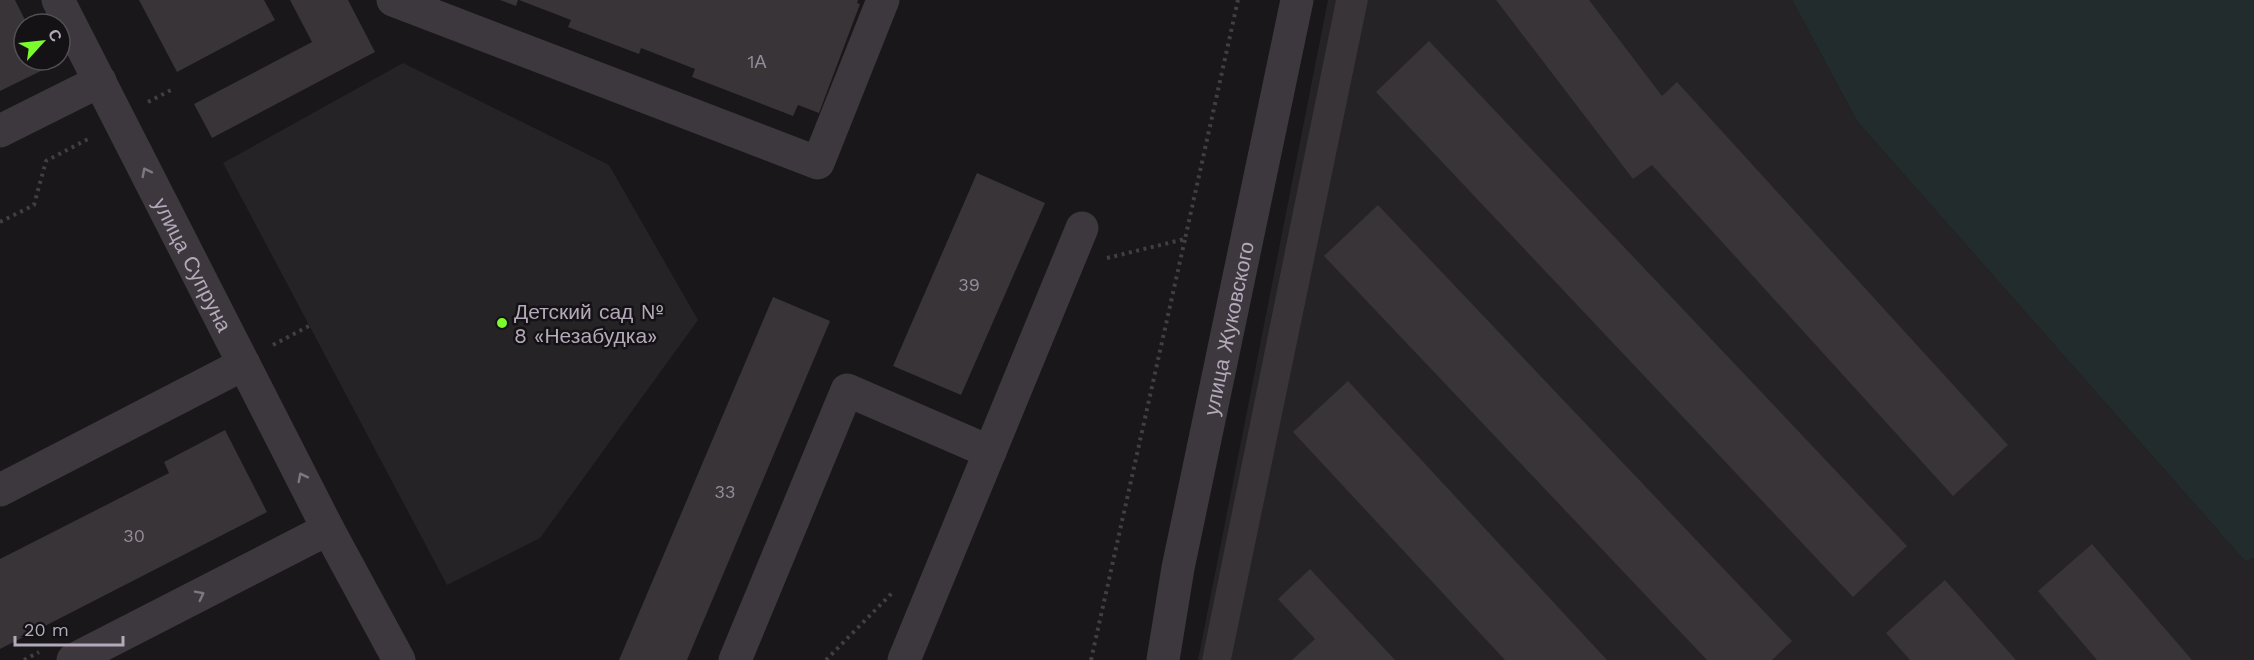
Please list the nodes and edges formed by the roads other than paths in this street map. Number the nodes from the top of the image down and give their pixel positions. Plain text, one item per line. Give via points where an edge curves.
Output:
1 (58, 0) edge
2 (393, 0) edge
3 (883, 0) edge
4 (1297, 0) edge
5 (100, 81) junction
6 (0, 131) edge
7 (1082, 228) dead end
8 (257, 355) junction
9 (990, 452) junction
10 (0, 490) edge
11 (328, 529) junction
12 (58, 655) edge
13 (399, 660) edge
14 (735, 660) edge
15 (904, 660) edge
16 (1162, 660) edge

1 - 5 street, улица Супруна
2 - 3 street via 818,163
4 - 16 street, улица Жуковского
5 - 6 street
8 -> 5 street, улица Супруна
7 - 9 street
8 - 10 street
11 -> 8 street, улица Супруна
9 - 14 street via 847,390
9 - 15 street
12 -> 11 street
11 - 13 street, улица Супруна

